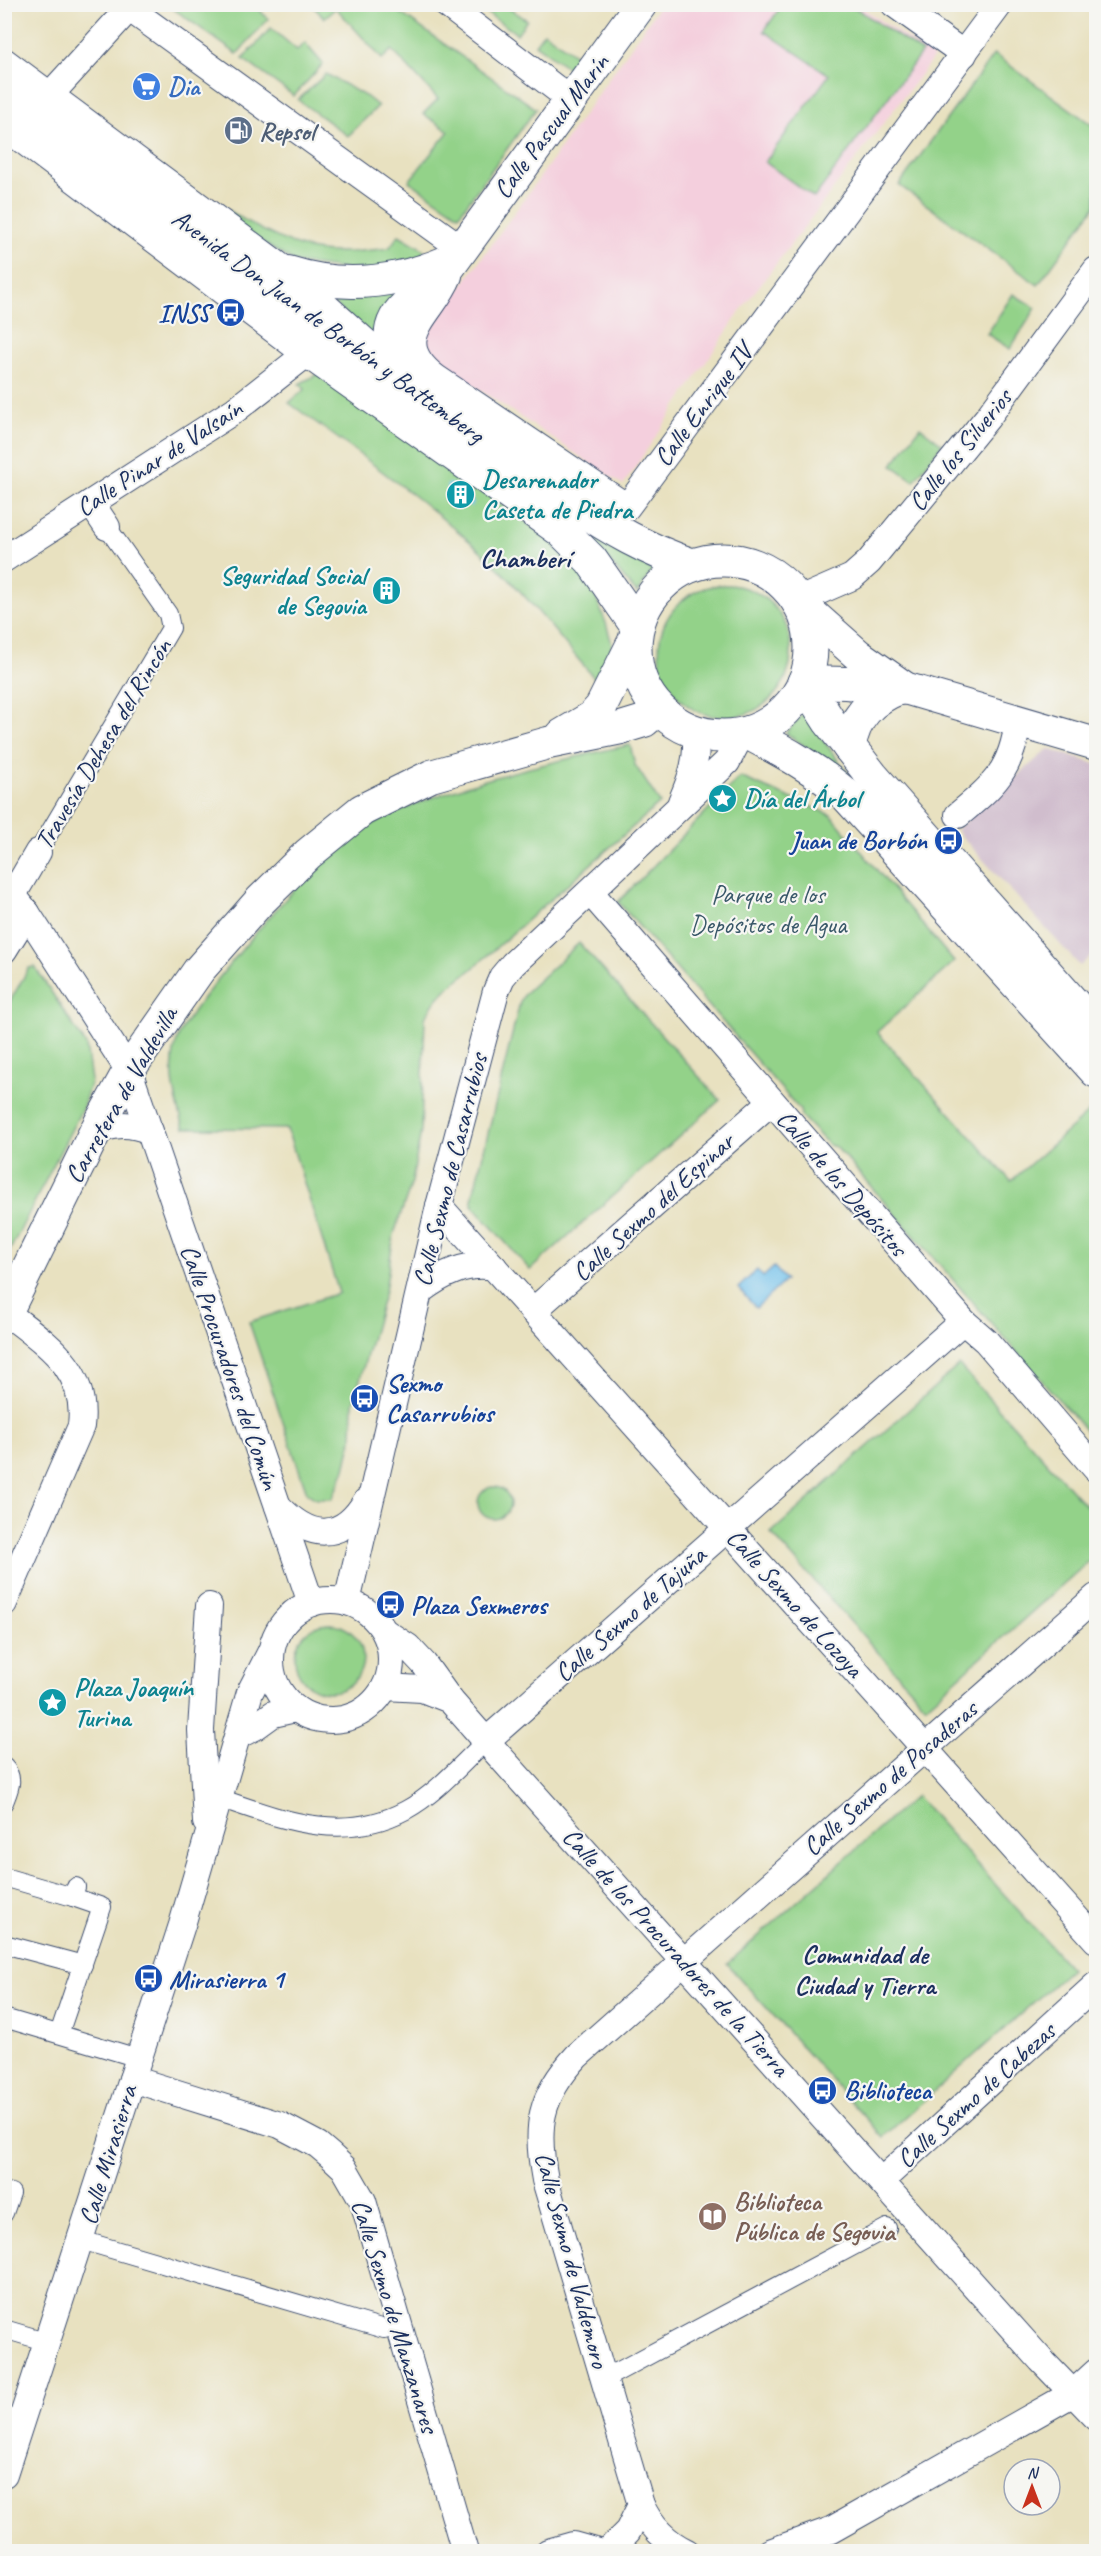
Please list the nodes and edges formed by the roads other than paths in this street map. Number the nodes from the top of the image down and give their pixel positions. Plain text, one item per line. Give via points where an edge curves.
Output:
1 (446, 4) edge
2 (641, 4) edge
3 (894, 4) edge
4 (1000, 4) edge
5 (128, 6) edge
6 (964, 54) junction
7 (4, 61) edge
8 (4, 89) edge
9 (50, 95) junction
10 (571, 100) junction
11 (4, 122) edge
12 (458, 253) junction
13 (1096, 270) edge
14 (288, 272) junction
15 (309, 352) junction
16 (408, 386) junction
17 (91, 503) junction
18 (107, 526) joint
19 (4, 559) edge
20 (692, 565) junction
21 (797, 601) junction
22 (636, 632) junction
23 (804, 682) junction
24 (904, 689) junction
25 (658, 709) junction
26 (1018, 721) junction
27 (695, 733) junction
28 (745, 734) junction
29 (548, 743) junction
30 (1096, 744) edge
31 (849, 747) junction
32 (679, 808) junction
33 (952, 819) dead end
34 (38, 852) joint
35 (591, 892) junction
36 (15, 897) edge
37 (4, 950) edge
38 (1096, 1029) edge
39 (129, 1071) junction
40 (1096, 1071) edge
41 (771, 1102) junction
42 (150, 1131) junction
43 (95, 1132) junction
44 (439, 1206) junction
45 (494, 1267) junction
46 (420, 1291) junction
47 (533, 1311) junction
48 (6, 1315) edge
49 (963, 1321) junction
50 (1096, 1469) edge
51 (371, 1491) junction
52 (276, 1503) junction
53 (728, 1528) junction
54 (1096, 1597) edge
55 (347, 1602) junction
56 (4, 1603) edge
57 (311, 1603) junction
58 (209, 1606) dead end
59 (385, 1632) junction
60 (271, 1651) junction
61 (385, 1687) junction
62 (450, 1700) junction
63 (295, 1709) junction
64 (239, 1735) junction
65 (486, 1741) junction
66 (925, 1748) junction
67 (4, 1767) edge
68 (219, 1798) junction
69 (4, 1802) edge
70 (207, 1834) junction
71 (4, 1877) edge
72 (1096, 1940) edge
73 (4, 1944) edge
74 (683, 1960) junction
75 (83, 1965) junction
76 (1096, 1986) edge
77 (4, 2018) edge
78 (59, 2034) junction
79 (135, 2068) junction
80 (881, 2181) junction
81 (8, 2192) edge
82 (4, 2213) edge
83 (887, 2228) dead end
84 (81, 2240) junction
85 (398, 2325) junction
86 (4, 2329) edge
87 (48, 2342) junction
88 (1096, 2372) edge
89 (604, 2379) junction
90 (1072, 2394) junction
91 (1096, 2417) edge
92 (4, 2474) edge
93 (641, 2505) junction
94 (465, 2552) edge
95 (548, 2552) edge
96 (598, 2552) edge
97 (607, 2552) edge
98 (687, 2552) edge
99 (770, 2552) edge

1 - 10 street
2 - 10 street, Calle Pascual Marín
3 - 6 street
4 - 6 street, Calle Enrique IV
5 - 9 street
5 - 12 street
6 - 12 street, Calle Enrique IV via 627,507 418,362 413,349 414,332 446,284
7 - 9 street, Avenida Don Juan de Borbón y Battemberg
8 - 16 main road, Avenida Don Juan de Borbón y Battemberg
9 - 14 street, Avenida Don Juan de Borbón y Battemberg
10 - 12 street, Calle Pascual Marín
11 - 15 main road, Avenida Don Juan de Borbón y Battemberg
12 - 14 street via 429,269 378,282 309,279
12 - 16 street, Calle Pascual Marín via 436,282 402,308 392,328 391,353
13 - 21 street, Calle los Silverios via 988,417 869,562 852,577
14 - 16 street, Avenida Don Juan de Borbón y Battemberg via 349,325
15 - 17 street, Calle Pinar de Valsaín via 235,410
15 - 22 main road, Avenida Don Juan de Borbón y Battemberg via 562,531 591,560
16 - 20 main road, Avenida Don Juan de Borbón y Battemberg via 618,533
17 - 18 street, Travesía Dehesa del Rincón
17 - 19 street, Calle Pinar de Valsaín
18 - 34 street, Travesía Dehesa del Rincón via 168,614 171,628
20 - 21 main road via 728,560 751,565 772,575
20 - 22 main road via 657,589 648,600
21 - 23 main road via 811,640
21 - 24 street
22 - 25 main road via 638,676
22 - 29 street, Carretera de Valdevilla via 597,712
23 - 24 street
23 - 28 main road via 782,714
23 - 31 main road
24 - 26 street
24 - 31 main road via 872,702 857,719
25 - 27 main road
25 - 29 street, Carretera de Valdevilla via 644,721
26 - 30 street
26 - 33 street via 1011,753 1000,777
27 - 28 main road via 718,737
27 - 32 street, Calle Sexmo de Casarrubios via 695,763
28 - 32 street, Calle Sexmo de Casarrubios via 727,762
28 - 40 main road via 794,757 846,795
29 - 39 street, Carretera de Valdevilla via 431,776 345,822 260,901 213,953
31 - 38 main road
32 - 35 street, Calle Sexmo de Casarrubios
34 - 36 street, Travesía Dehesa del Rincón
35 - 41 street, Calle de los Depósitos
35 - 44 street, Calle Sexmo de Casarrubios via 502,977
36 - 37 street, Travesía Dehesa del Rincón
36 - 39 street, Calle Procuradores del Común
39 - 42 street, Calle Procuradores del Común
39 - 43 street, Carretera de Valdevilla
41 - 47 street, Calle Sexmo del Espinar
41 - 49 street, Calle de los Depósitos
42 - 43 street via 116,1124
42 - 52 street, Calle Procuradores del Común
43 - 48 street, Carretera de Valdevilla
44 - 45 street, Calle Sexmo de Lozoya
44 - 46 street, Calle Sexmo de Casarrubios
45 - 46 street via 480,1265 452,1271
45 - 47 street, Calle Sexmo de Lozoya
46 - 51 street, Calle Sexmo de Casarrubios
47 - 53 street, Calle Sexmo de Lozoya
48 - 56 street via 65,1362 75,1378 83,1411 81,1426
49 - 50 street, Calle de los Depósitos via 986,1341
49 - 53 street, Calle Sexmo de Tajuña
51 - 52 street via 359,1513 336,1531 306,1529
51 - 55 street, Calle Sexmo de Casarrubios
52 - 57 street, Calle Procuradores del Común
53 - 65 street, Calle Sexmo de Tajuña
53 - 66 street, Calle Sexmo de Lozoya
54 - 66 street, Calle Sexmo de Posaderas
55 - 57 street
55 - 59 street via 362,1608
57 - 60 street via 288,1617 278,1630
58 - 70 street, Calle Mirasierra via 201,1730
59 - 61 street via 392,1664
59 - 62 street, Calle de los Procuradores de la Tierra via 408,1647
60 - 63 street via 275,1683
60 - 64 street, Calle Mirasierra via 250,1692
61 - 62 street, Calle de los Procuradores de la Tierra via 422,1689
61 - 63 street via 373,1704 355,1716 335,1720 314,1718
62 - 65 street, Calle de los Procuradores de la Tierra
63 - 64 street via 273,1714
64 - 68 street, Calle Mirasierra
65 - 68 street via 437,1788 405,1810 356,1825 307,1825
65 - 74 street, Calle de los Procuradores de la Tierra
66 - 72 street, Calle Sexmo de Lozoya
66 - 74 street, Calle Sexmo de Posaderas
67 - 69 street via 11,1781
68 - 70 street, Calle Mirasierra
70 - 79 street, Calle Mirasierra
71 - 75 street via 74,1892 102,1907
73 - 75 street
74 - 80 street, Calle de los Procuradores de la Tierra
74 - 89 street, Calle Sexmo de Valdemoro via 563,2070 545,2100 540,2123 539,2150 545,2180
75 - 78 street
76 - 80 street, Calle Sexmo de Cabezas
77 - 78 street
78 - 79 street
79 - 84 street, Calle Mirasierra
79 - 85 street, Calle Sexmo de Manzanares via 279,2124 318,2145 344,2168 363,2200
80 - 90 street, Calle de los Procuradores de la Tierra
81 - 82 street
83 - 89 street
84 - 85 street via 384,2329
84 - 87 street, Calle Mirasierra
85 - 94 street, Calle Sexmo de Manzanares
86 - 87 street
87 - 92 street, Calle Mirasierra
88 - 90 street
89 - 93 street, Calle Sexmo de Valdemoro
90 - 91 street, Calle de los Procuradores de la Tierra
90 - 99 street via 831,2530
93 - 97 street via 628,2531
93 - 98 street, Calle Sexmo de Valdemoro via 649,2523
95 - 96 street via 573,2545

